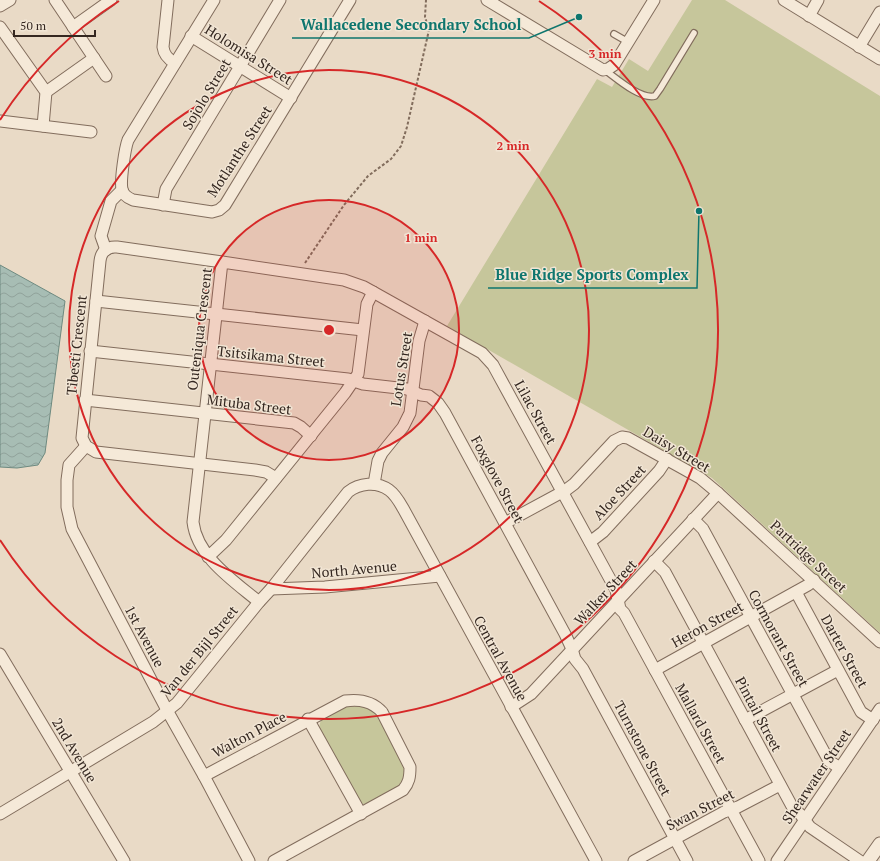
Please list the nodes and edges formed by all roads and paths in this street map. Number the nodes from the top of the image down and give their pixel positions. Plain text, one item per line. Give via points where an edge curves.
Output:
1 (10, 0) edge
2 (55, 0) edge
3 (111, 0) edge
4 (168, 0) edge
5 (214, 0) edge
6 (280, 0) edge
7 (350, 0) edge
8 (426, 0) edge
9 (487, 0) edge
10 (654, 0) edge
11 (784, 0) edge
12 (818, 0) edge
13 (0, 6) edge
14 (880, 12) edge
15 (809, 16) junction
16 (73, 26) junction
17 (0, 27) edge
18 (694, 33) dead end
19 (614, 34) dead end
20 (192, 36) junction
21 (628, 42) junction
22 (859, 47) junction
23 (94, 58) junction
24 (880, 59) edge
25 (175, 63) junction
26 (240, 66) junction
27 (605, 70) junction
28 (106, 76) dead end
29 (46, 92) junction
30 (291, 98) junction
31 (0, 121) edge
32 (43, 126) junction
33 (92, 132) dead end
34 (122, 190) junction
35 (163, 205) junction
36 (106, 250) junction
37 (222, 262) junction
38 (301, 274) junction
39 (373, 292) junction
40 (96, 301) junction
41 (216, 314) junction
42 (425, 321) junction
43 (364, 330) junction
44 (90, 351) junction
45 (210, 364) junction
46 (353, 381) junction
47 (413, 392) junction
48 (85, 400) junction
49 (204, 413) junction
50 (311, 436) junction
51 (86, 446) junction
52 (667, 459) junction
53 (199, 463) junction
54 (276, 478) junction
55 (371, 484) junction
56 (562, 492) junction
57 (718, 492) junction
58 (693, 519) junction
59 (505, 523) junction
60 (590, 542) junction
61 (208, 557) junction
62 (654, 561) junction
63 (440, 576) junction
64 (814, 580) junction
65 (271, 589) junction
66 (796, 592) junction
67 (618, 600) junction
68 (259, 602) junction
69 (750, 617) junction
70 (880, 642) edge
71 (704, 643) junction
72 (572, 649) junction
73 (0, 654) edge
74 (655, 670) junction
75 (838, 670) junction
76 (792, 695) junction
77 (511, 707) junction
78 (880, 709) edge
79 (168, 712) junction
80 (308, 719) junction
81 (745, 720) junction
82 (873, 720) junction
83 (840, 768) junction
84 (71, 772) junction
85 (204, 776) junction
86 (780, 785) junction
87 (731, 809) junction
88 (0, 814) edge
89 (361, 814) junction
90 (805, 820) junction
91 (675, 839) junction
92 (880, 844) edge
93 (124, 861) edge
94 (249, 861) edge
95 (274, 861) edge
96 (596, 861) edge
97 (634, 861) edge
98 (687, 861) edge
99 (759, 861) edge
100 (777, 861) edge
101 (860, 861) edge
102 (868, 861) edge

1 - 13 street
2 - 16 street
3 - 16 street
4 - 25 street via 162,47 167,58
5 - 20 street
6 - 26 street, Sojolo Street
7 - 30 street, Motlanthe Street
8 - 38 path via 425,16 429,30 401,146 391,159 368,176 344,205
9 - 27 street
10 - 21 street
11 - 15 street
12 - 15 street
14 - 22 street
15 - 22 street
16 - 23 street
17 - 29 street
18 - 27 lane via 655,96 639,94
19 - 21 lane
20 - 25 street
20 - 26 street, Holomisa Street
21 - 27 street via 614,66
22 - 24 street
23 - 28 street
23 - 29 street
25 - 34 street via 128,140 121,181
26 - 30 street, Holomisa Street
26 - 35 street, Sojolo Street via 166,189
29 - 32 street
30 - 35 street, Motlanthe Street via 222,208 212,212
31 - 32 street
32 - 33 street
34 - 35 street, Motlanthe Street via 133,200
34 - 36 street via 111,201 101,236
36 - 37 street via 117,247
36 - 40 street, Tibesti Crescent via 101,257
37 - 38 street, Outeniqua Crescent
37 - 41 street, Outeniqua Crescent
38 - 39 street, Outeniqua Crescent via 344,280
39 - 42 street, Lilac Street
39 - 43 street via 367,304
40 - 41 street
40 - 44 street, Tibesti Crescent
41 - 43 street
41 - 45 street, Outeniqua Crescent
42 - 47 street, Lotus Street via 419,341
42 - 56 street, Lilac Street via 490,360
43 - 46 street via 358,374
44 - 45 street, Tsitsikama Street
44 - 48 street, Tibesti Crescent
45 - 46 street, Tsitsikama Street
45 - 49 street, Outeniqua Crescent
46 - 47 street, Foxglove Street
46 - 50 street
47 - 55 street, Lotus Street via 407,420 382,453
47 - 59 street, Foxglove Street via 429,396 442,408
48 - 49 street, Mituba Street
48 - 51 street, Tibesti Crescent via 81,433
49 - 50 street, Mituba Street via 294,423
49 - 53 street, Outeniqua Crescent
50 - 54 street
51 - 53 street via 96,452
51 - 79 street, 1st Avenue via 69,465 67,507 72,529
52 - 56 street, Daisy Street via 631,439 622,437 614,441 574,484
52 - 57 street, Daisy Street
52 - 60 street, Aloe Street via 603,532
53 - 54 street via 256,470
53 - 61 street, Outeniqua Crescent via 193,522 196,536
54 - 61 street via 226,540
55 - 63 street, Central Avenue via 389,490 398,500
55 - 65 street, Van der Bijl Street via 353,488 348,492
56 - 59 street, Daisy Street
56 - 60 street, Lilac Street
57 - 58 street, Walker Street
57 - 64 street, Partridge Street
58 - 62 street, Walker Street
58 - 69 street, Cormorant Street via 703,529
59 - 72 street, Foxglove Street
60 - 67 street, Lilac Street via 616,590
61 - 68 street, Outeniqua Crescent
62 - 67 street, Walker Street
62 - 71 street, Pintail Street via 665,572
63 - 65 street, North Avenue via 325,587
63 - 77 street, Central Avenue
64 - 66 street, Heron Street
64 - 70 street, Partridge Street
65 - 68 street, Van der Bijl Street
66 - 69 street, Heron Street
66 - 75 street, Darter Street
67 - 72 street, Walker Street
67 - 74 street, Mallard Street via 620,609
68 - 79 street, Van der Bijl Street
69 - 71 street, Heron Street
69 - 76 street, Cormorant Street
71 - 74 street, Heron Street
71 - 81 street, Pintail Street
72 - 77 street, Walker Street via 531,694
72 - 91 street, Turnstone Street via 575,659 583,669
73 - 84 street, 2nd Avenue
74 - 87 street, Mallard Street
75 - 76 street
75 - 82 street, Darter Street via 861,712
76 - 81 street
76 - 83 street, Cormorant Street via 828,761
77 - 96 street, Central Avenue
78 - 82 street, Shearwater Street
79 - 84 street, Van der Bijl Street
79 - 85 street, 1st Avenue
80 - 85 street, Walton Place
80 - 89 street, Walton Place
80 - 89 street, Walton Place via 345,700 356,699 376,705 382,712 410,767 410,775 403,790
81 - 86 street, Pintail Street
82 - 83 street, Shearwater Street
83 - 90 street, Shearwater Street
84 - 88 street, Van der Bijl Street
84 - 93 street, 2nd Avenue
85 - 94 street, 1st Avenue
86 - 87 street, Swan Street
86 - 90 street, Pintail Street via 794,810
87 - 91 street, Swan Street
87 - 99 street, Mallard Street
89 - 95 street, Walton Place
90 - 100 street, Shearwater Street
90 - 101 street, Pintail Street via 810,827
91 - 97 street, Swan Street
91 - 98 street, Turnstone Street
92 - 102 street

